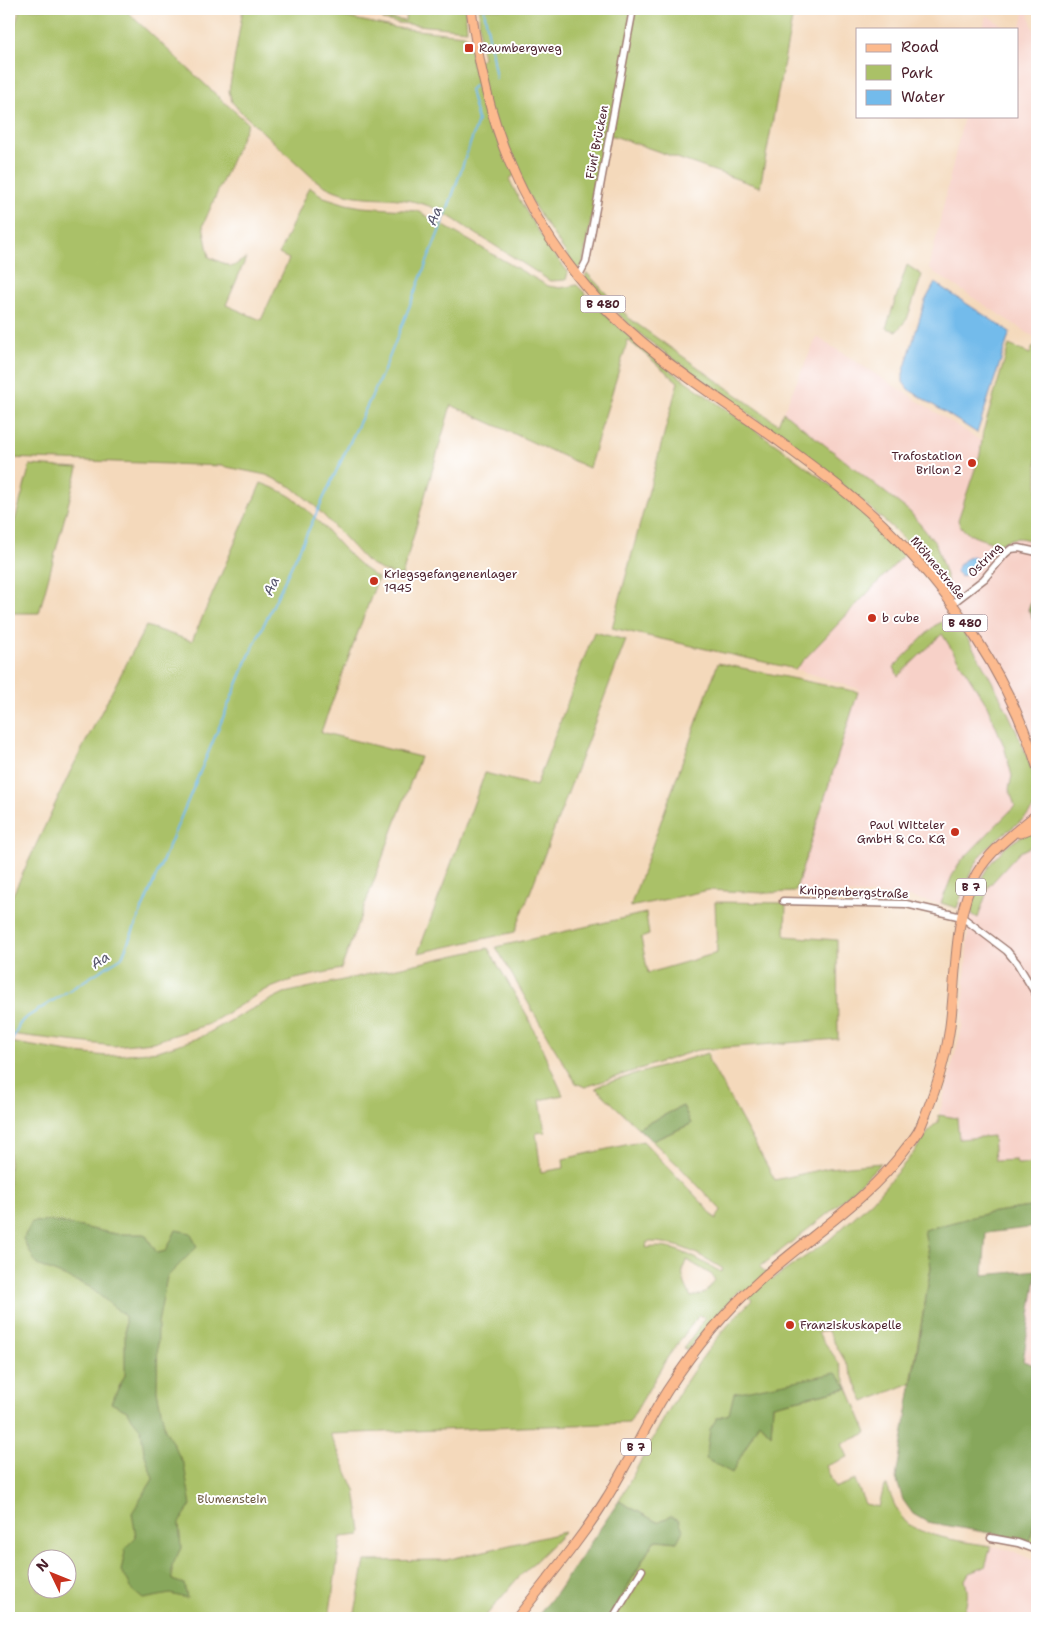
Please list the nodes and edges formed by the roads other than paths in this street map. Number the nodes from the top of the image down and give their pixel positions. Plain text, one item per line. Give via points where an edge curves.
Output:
1 (471, 9) edge
2 (633, 9) edge
3 (578, 277) junction
4 (1037, 552) edge
5 (953, 603) junction
6 (1037, 764) edge
7 (1037, 814) edge
8 (1037, 826) edge
9 (1010, 838) junction
10 (783, 901) dead end
11 (962, 916) junction
12 (1037, 996) edge
13 (991, 1538) dead end
14 (1037, 1550) edge
15 (642, 1570) dead end
16 (517, 1618) edge
17 (614, 1618) edge

1 - 3 main road, B 480 via 482,76 511,168 539,221
2 - 3 street, Fünf Brücken via 586,262
3 - 5 main road, Möhnestraße / B 480 via 622,324 657,354 863,506 924,568
4 - 5 street, Ostring via 1011,549 984,579
5 - 6 main road, Möhnestraße / B 480 via 996,673
7 - 9 main road, B 7
8 - 9 main road, B 7
9 - 11 main road, B 7 via 978,871
10 - 11 street, Knippenbergstraße via 906,904
11 - 12 street, Knippenbergstraße via 1007,951
11 - 16 main road, B 7 via 946,1049 918,1132 877,1182 760,1279 693,1352 606,1499
13 - 14 street
15 - 17 street

